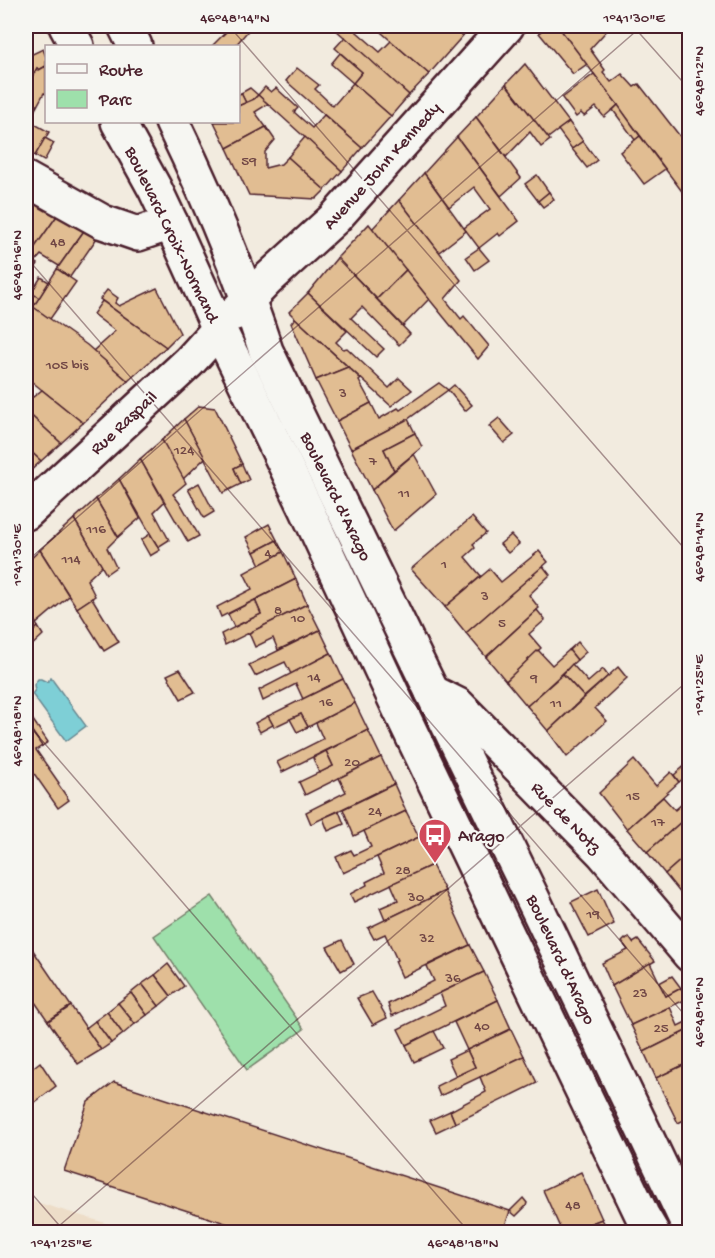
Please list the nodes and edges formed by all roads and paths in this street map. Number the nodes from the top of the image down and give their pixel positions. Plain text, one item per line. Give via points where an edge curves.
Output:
1 (66, 26) edge
2 (125, 26) edge
3 (507, 26) edge
4 (76, 45) edge
5 (134, 45) edge
6 (119, 123) edge
7 (172, 123) edge
8 (26, 179) edge
9 (171, 223) junction
10 (249, 298) junction
11 (219, 329) junction
12 (26, 513) edge
13 (432, 692) junction
14 (399, 708) junction
15 (690, 955) edge
16 (690, 1228) edge
17 (652, 1233) edge

1 - 4 main road
2 - 5 main road
3 - 10 main road, Avenue John Kennedy via 335,218
6 - 9 main road, Boulevard Croix-Normand
7 - 10 main road
8 - 9 main road via 103,222 138,234
9 - 11 main road, Boulevard Croix-Normand
10 - 11 main road, Boulevard Croix-Normand
10 - 13 main road, Boulevard d'Arago via 266,351
11 - 12 main road, Rue Raspail via 189,362
11 - 14 main road, Boulevard d'Arago
13 - 14 main road
13 - 15 main road, Rue de Notz via 458,705 603,853
13 - 16 main road, Boulevard d'Arago
14 - 17 main road, Boulevard d'Arago

